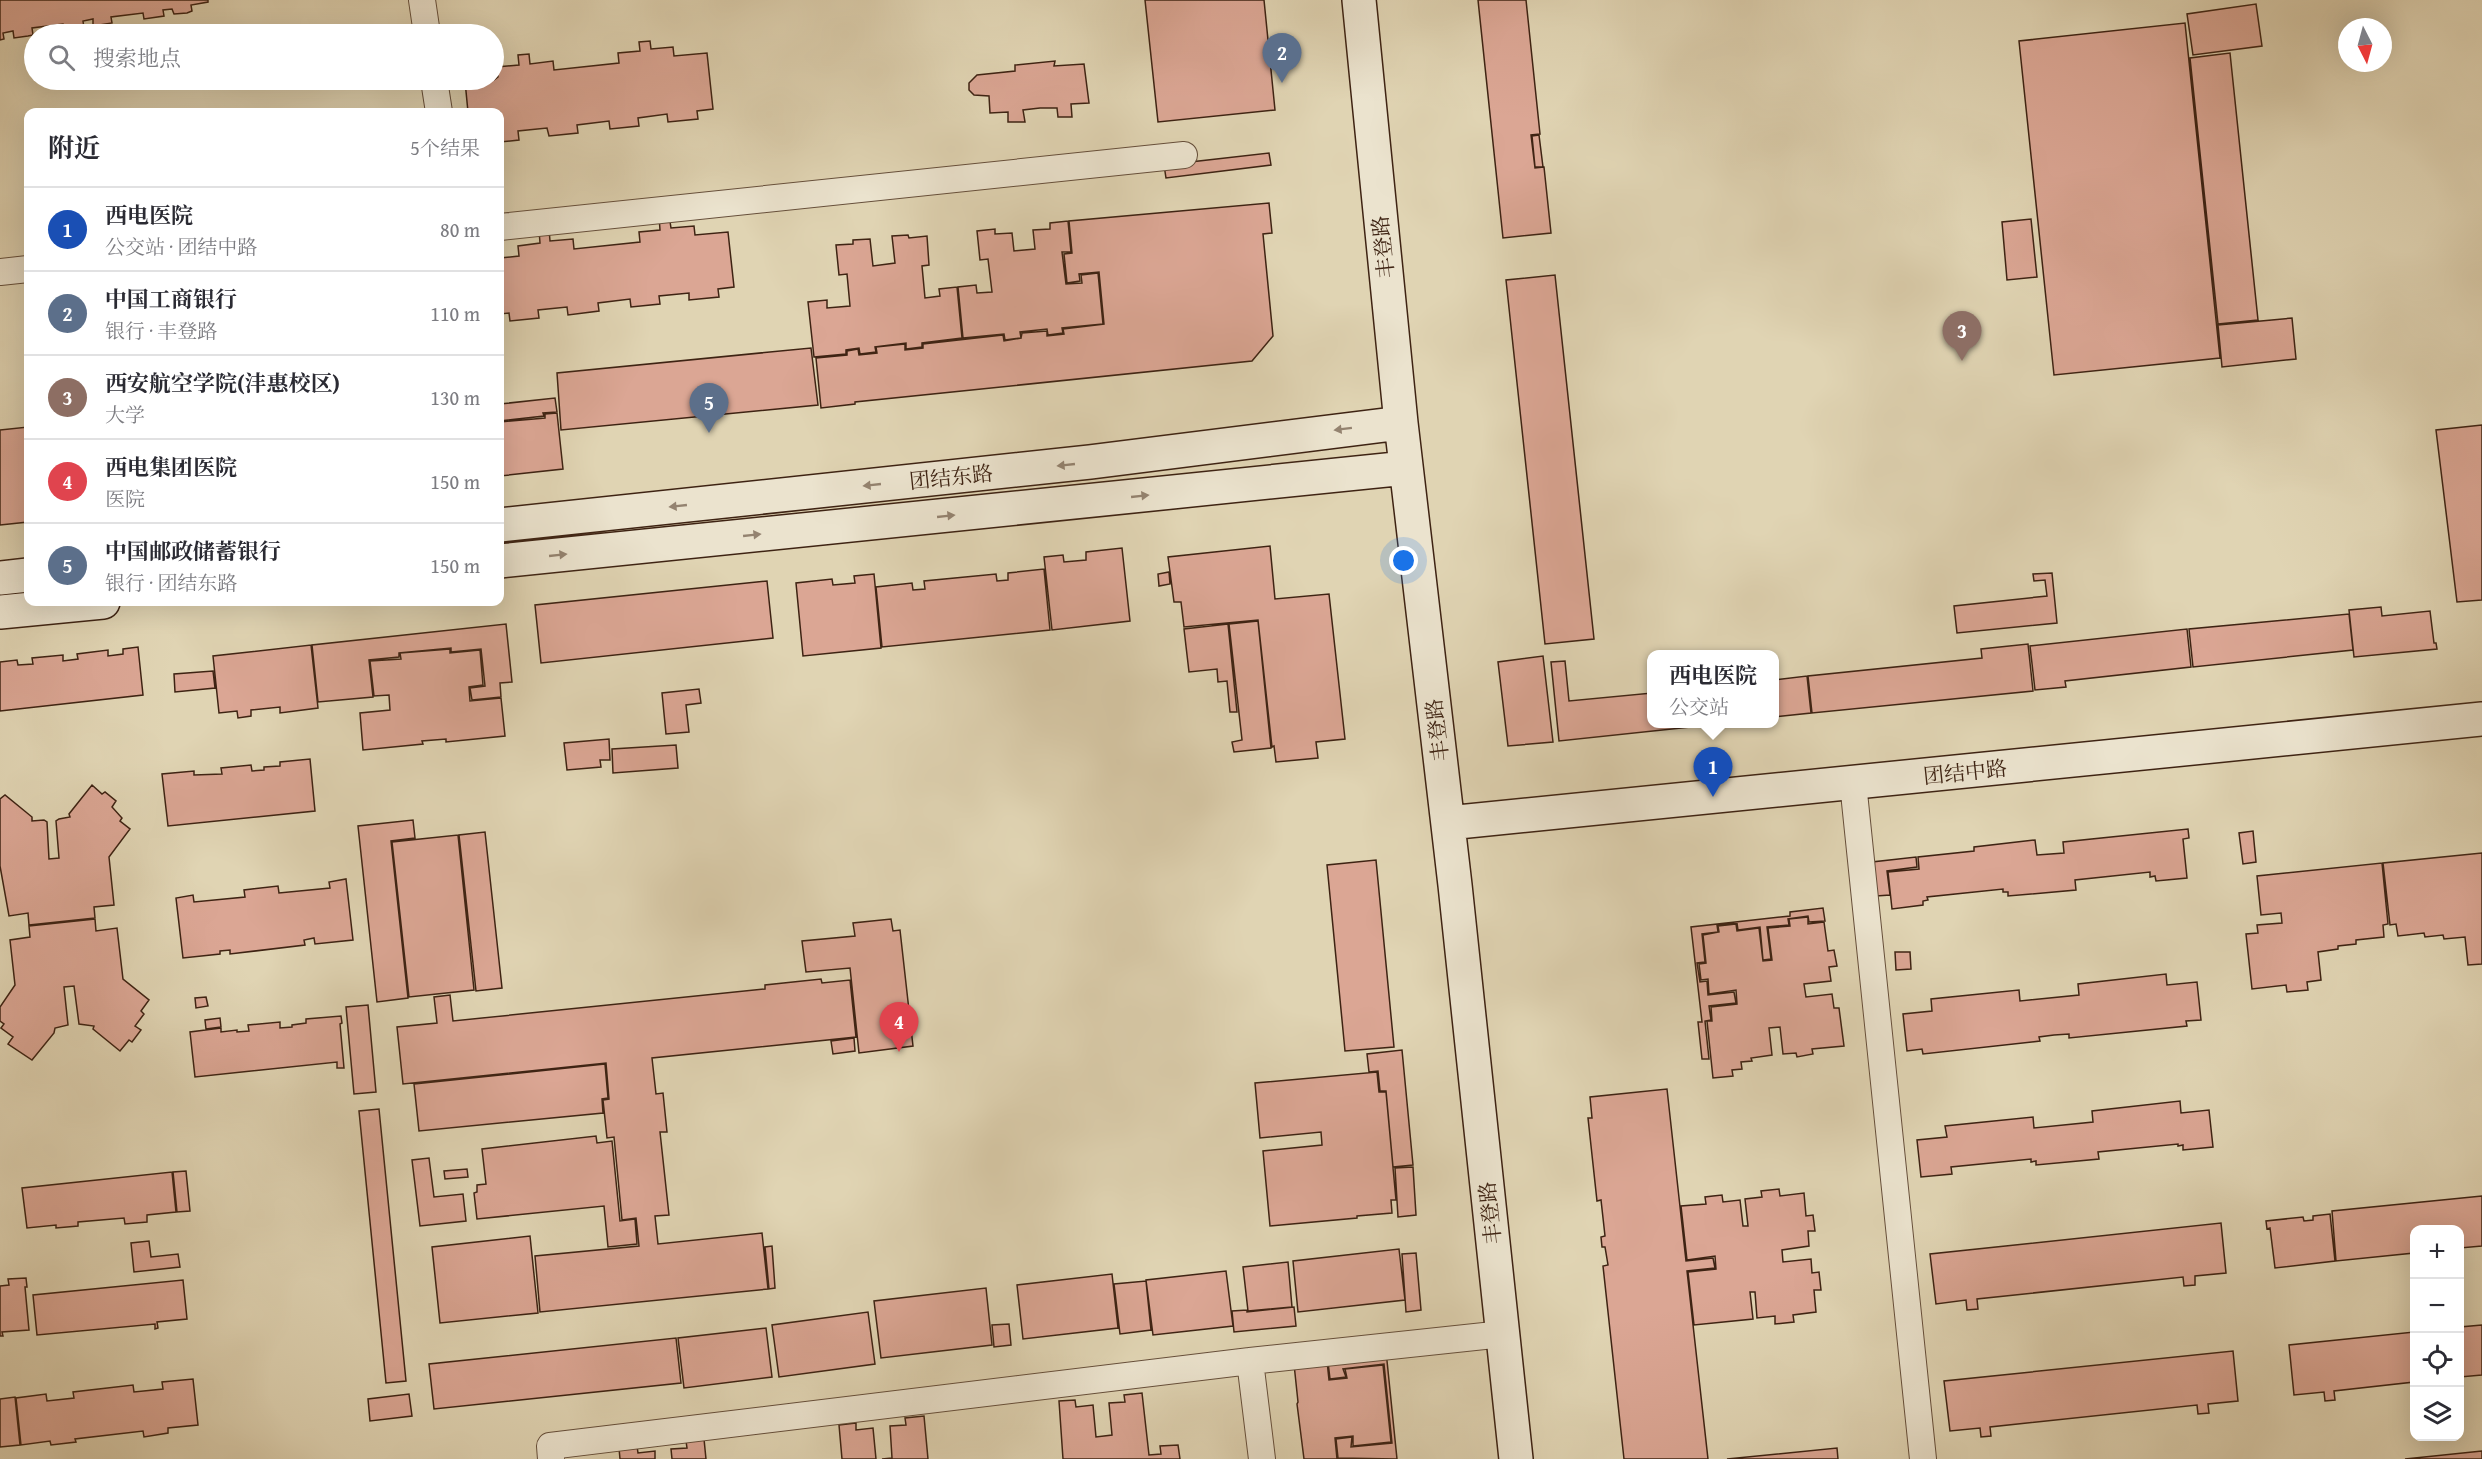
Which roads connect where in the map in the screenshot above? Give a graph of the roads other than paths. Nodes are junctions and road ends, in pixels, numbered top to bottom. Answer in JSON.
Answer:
{"nodes":[{"id":1,"x":422,"y":0,"type":"edge"},
{"id":2,"x":1359,"y":0,"type":"edge"},
{"id":3,"x":426,"y":24,"type":"edge"},
{"id":4,"x":436,"y":90,"type":"edge"},
{"id":5,"x":438,"y":108,"type":"edge"},
{"id":6,"x":1184,"y":154,"type":"dead end"},
{"id":7,"x":504,"y":227,"type":"edge"},
{"id":8,"x":24,"y":269,"type":"edge"},
{"id":9,"x":0,"y":272,"type":"edge"},
{"id":10,"x":1401,"y":423,"type":"junction"},
{"id":11,"x":1406,"y":468,"type":"junction"},
{"id":12,"x":504,"y":525,"type":"edge"},
{"id":13,"x":504,"y":561,"type":"edge"},
{"id":14,"x":24,"y":575,"type":"edge"},
{"id":15,"x":0,"y":578,"type":"edge"},
{"id":16,"x":62,"y":606,"type":"edge"},
{"id":17,"x":0,"y":612,"type":"edge"},
{"id":18,"x":2482,"y":719,"type":"edge"},
{"id":19,"x":1853,"y":783,"type":"junction"},
{"id":20,"x":1448,"y":824,"type":"junction"},
{"id":21,"x":1503,"y":1334,"type":"junction"},
{"id":22,"x":1250,"y":1361,"type":"junction"},
{"id":23,"x":551,"y":1459,"type":"edge"},
{"id":24,"x":1262,"y":1459,"type":"edge"},
{"id":25,"x":1516,"y":1459,"type":"edge"},
{"id":26,"x":1923,"y":1459,"type":"edge"}],
"edges":[{"from":1,"to":3,"type":"street"},
{"from":2,"to":10,"type":"street","name":"丰登路"},
{"from":4,"to":5,"type":"street"},
{"from":6,"to":7,"type":"street"},
{"from":8,"to":9,"type":"street"},
{"from":10,"to":11,"type":"street","name":"丰登路"},
{"from":10,"to":12,"type":"street","name":"团结东路","one_way":true},
{"from":13,"to":11,"type":"street","one_way":true},
{"from":11,"to":20,"type":"street","name":"丰登路"},
{"from":14,"to":15,"type":"street"},
{"from":16,"to":17,"type":"street"},
{"from":18,"to":19,"type":"street","name":"团结中路"},
{"from":19,"to":20,"type":"street","name":"团结中路"},
{"from":19,"to":26,"type":"street"},
{"from":20,"to":21,"type":"street","name":"丰登路"},
{"from":21,"to":22,"type":"street"},
{"from":21,"to":25,"type":"street","name":"丰登路"},
{"from":22,"to":23,"type":"street"},
{"from":22,"to":24,"type":"street"}]}
